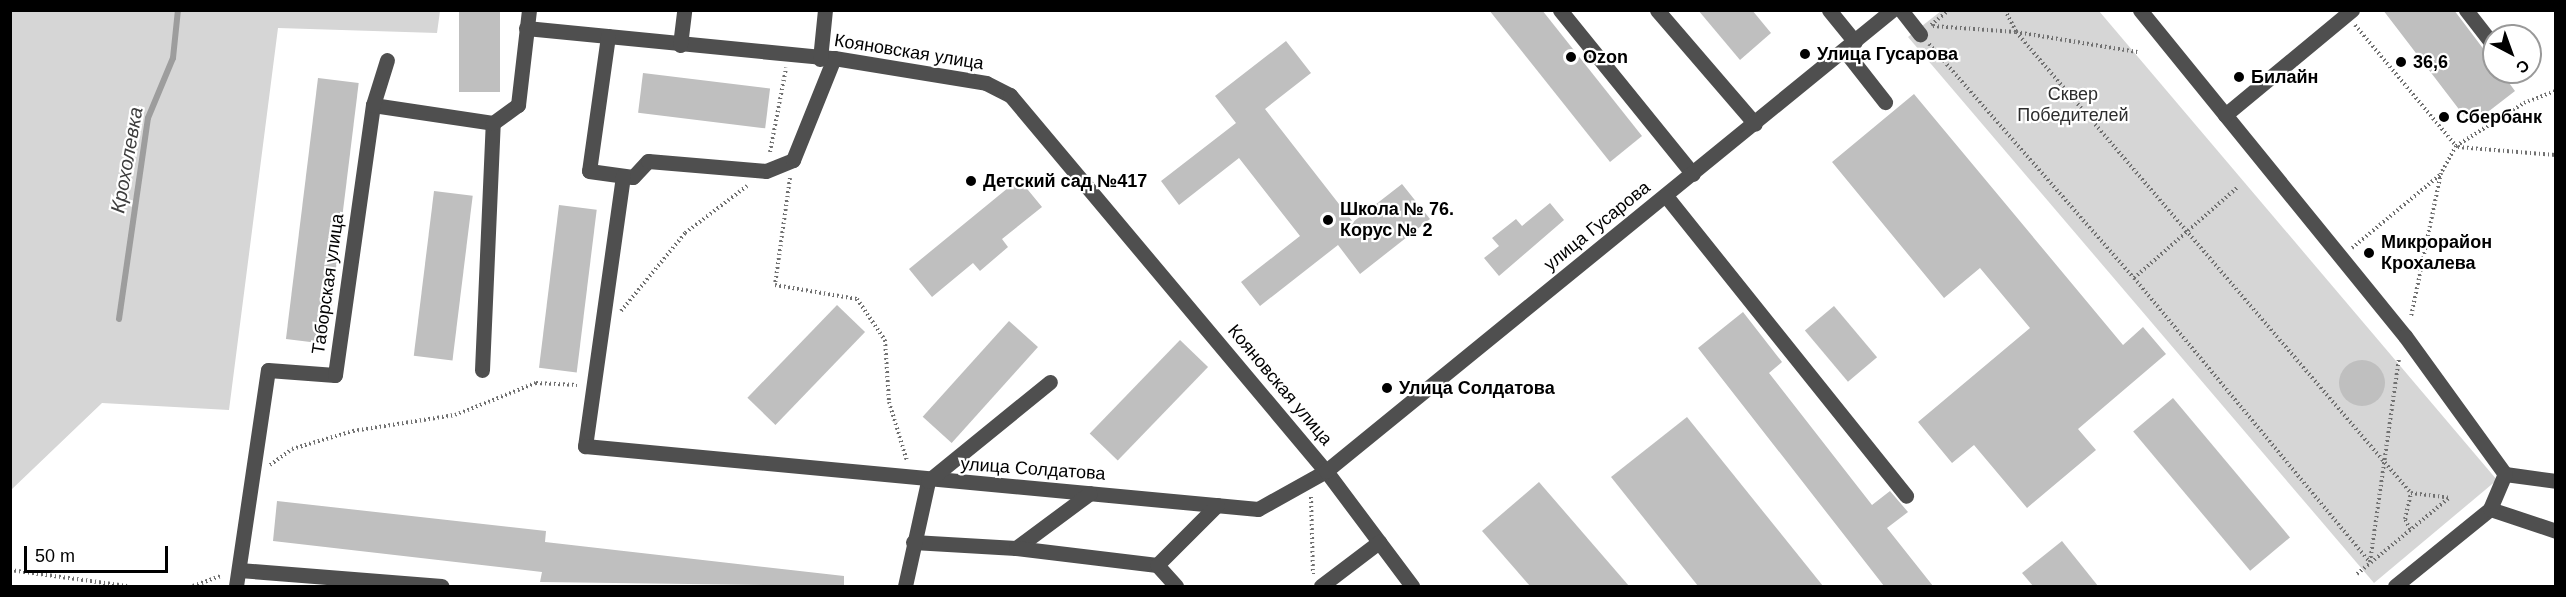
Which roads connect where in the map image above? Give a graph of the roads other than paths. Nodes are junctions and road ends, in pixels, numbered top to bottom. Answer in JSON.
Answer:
{"nodes":[{"id":1,"x":529,"y":10,"type":"edge"},
{"id":2,"x":684,"y":10,"type":"edge"},
{"id":3,"x":825,"y":10,"type":"edge"},
{"id":4,"x":1560,"y":10,"type":"edge"},
{"id":5,"x":1657,"y":10,"type":"edge"},
{"id":6,"x":1829,"y":10,"type":"edge"},
{"id":7,"x":1892,"y":10,"type":"edge"},
{"id":8,"x":1901,"y":10,"type":"edge"},
{"id":9,"x":2140,"y":10,"type":"edge"},
{"id":10,"x":2466,"y":10,"type":"edge"},
{"id":11,"x":2349,"y":13,"type":"edge"},
{"id":12,"x":525,"y":28,"type":"junction"},
{"id":13,"x":1925,"y":30,"type":"road end"},
{"id":14,"x":2482,"y":30,"type":"edge"},
{"id":15,"x":608,"y":36,"type":"junction"},
{"id":16,"x":680,"y":45,"type":"junction"},
{"id":17,"x":1850,"y":46,"type":"junction"},
{"id":18,"x":827,"y":59,"type":"junction"},
{"id":19,"x":387,"y":60,"type":"dead end"},
{"id":20,"x":1885,"y":102,"type":"dead end"},
{"id":21,"x":373,"y":105,"type":"junction"},
{"id":22,"x":2225,"y":115,"type":"junction"},
{"id":23,"x":493,"y":123,"type":"junction"},
{"id":24,"x":1755,"y":124,"type":"junction"},
{"id":25,"x":1693,"y":174,"type":"junction"},
{"id":26,"x":623,"y":176,"type":"junction"},
{"id":27,"x":1666,"y":196,"type":"junction"},
{"id":28,"x":482,"y":370,"type":"dead end"},
{"id":29,"x":1050,"y":382,"type":"dead end"},
{"id":30,"x":1326,"y":471,"type":"junction"},
{"id":31,"x":2505,"y":474,"type":"junction"},
{"id":32,"x":921,"y":480,"type":"junction"},
{"id":33,"x":2556,"y":481,"type":"edge"},
{"id":34,"x":1090,"y":493,"type":"junction"},
{"id":35,"x":1906,"y":496,"type":"dead end"},
{"id":36,"x":1217,"y":505,"type":"junction"},
{"id":37,"x":2490,"y":509,"type":"junction"},
{"id":38,"x":2556,"y":531,"type":"edge"},
{"id":39,"x":913,"y":542,"type":"junction"},
{"id":40,"x":1379,"y":542,"type":"junction"},
{"id":41,"x":1016,"y":548,"type":"junction"},
{"id":42,"x":1157,"y":566,"type":"junction"},
{"id":43,"x":239,"y":570,"type":"junction"},
{"id":44,"x":320,"y":581,"type":"edge"},
{"id":45,"x":236,"y":586,"type":"edge"},
{"id":46,"x":441,"y":586,"type":"edge"},
{"id":47,"x":904,"y":586,"type":"edge"},
{"id":48,"x":1176,"y":586,"type":"edge"},
{"id":49,"x":1321,"y":586,"type":"edge"},
{"id":50,"x":1412,"y":586,"type":"edge"},
{"id":51,"x":2396,"y":586,"type":"edge"}],
"edges":[{"from":1,"to":12,"type":"street"},
{"from":2,"to":16,"type":"street"},
{"from":3,"to":18,"type":"street"},
{"from":4,"to":25,"type":"street"},
{"from":5,"to":24,"type":"street"},
{"from":6,"to":17,"type":"street"},
{"from":7,"to":17,"type":"street","name":"улица Гусарова"},
{"from":8,"to":13,"type":"street"},
{"from":9,"to":22,"type":"street"},
{"from":10,"to":14,"type":"street"},
{"from":11,"to":22,"type":"street"},
{"from":12,"to":15,"type":"street","name":"Кояновская улица"},
{"from":12,"to":23,"type":"street"},
{"from":15,"to":16,"type":"street","name":"Кояновская улица"},
{"from":15,"to":26,"type":"street"},
{"from":16,"to":18,"type":"street","name":"Кояновская улица"},
{"from":17,"to":20,"type":"street"},
{"from":17,"to":24,"type":"street","name":"улица Гусарова"},
{"from":18,"to":26,"type":"street"},
{"from":18,"to":30,"type":"street","name":"Кояновская улица"},
{"from":19,"to":21,"type":"street","name":"Таборская улица"},
{"from":21,"to":23,"type":"street"},
{"from":21,"to":43,"type":"street","name":"Таборская улица"},
{"from":22,"to":31,"type":"street"},
{"from":23,"to":28,"type":"street"},
{"from":24,"to":25,"type":"street","name":"улица Гусарова"},
{"from":25,"to":27,"type":"street","name":"улица Гусарова"},
{"from":26,"to":32,"type":"street","name":"улица Солдатова"},
{"from":27,"to":30,"type":"street","name":"улица Гусарова"},
{"from":27,"to":35,"type":"street"},
{"from":29,"to":32,"type":"street"},
{"from":30,"to":36,"type":"street","name":"улица Солдатова"},
{"from":30,"to":40,"type":"street"},
{"from":31,"to":33,"type":"street"},
{"from":31,"to":37,"type":"street"},
{"from":32,"to":34,"type":"street","name":"улица Солдатова"},
{"from":32,"to":39,"type":"street"},
{"from":34,"to":36,"type":"street","name":"улица Солдатова"},
{"from":34,"to":41,"type":"street"},
{"from":36,"to":42,"type":"street"},
{"from":37,"to":38,"type":"street"},
{"from":37,"to":51,"type":"street"},
{"from":39,"to":41,"type":"street"},
{"from":39,"to":47,"type":"street"},
{"from":40,"to":49,"type":"street"},
{"from":40,"to":50,"type":"street"},
{"from":41,"to":42,"type":"street"},
{"from":42,"to":48,"type":"street"},
{"from":43,"to":44,"type":"street"},
{"from":43,"to":45,"type":"street","name":"Таборская улица"},
{"from":44,"to":46,"type":"street"}]}
